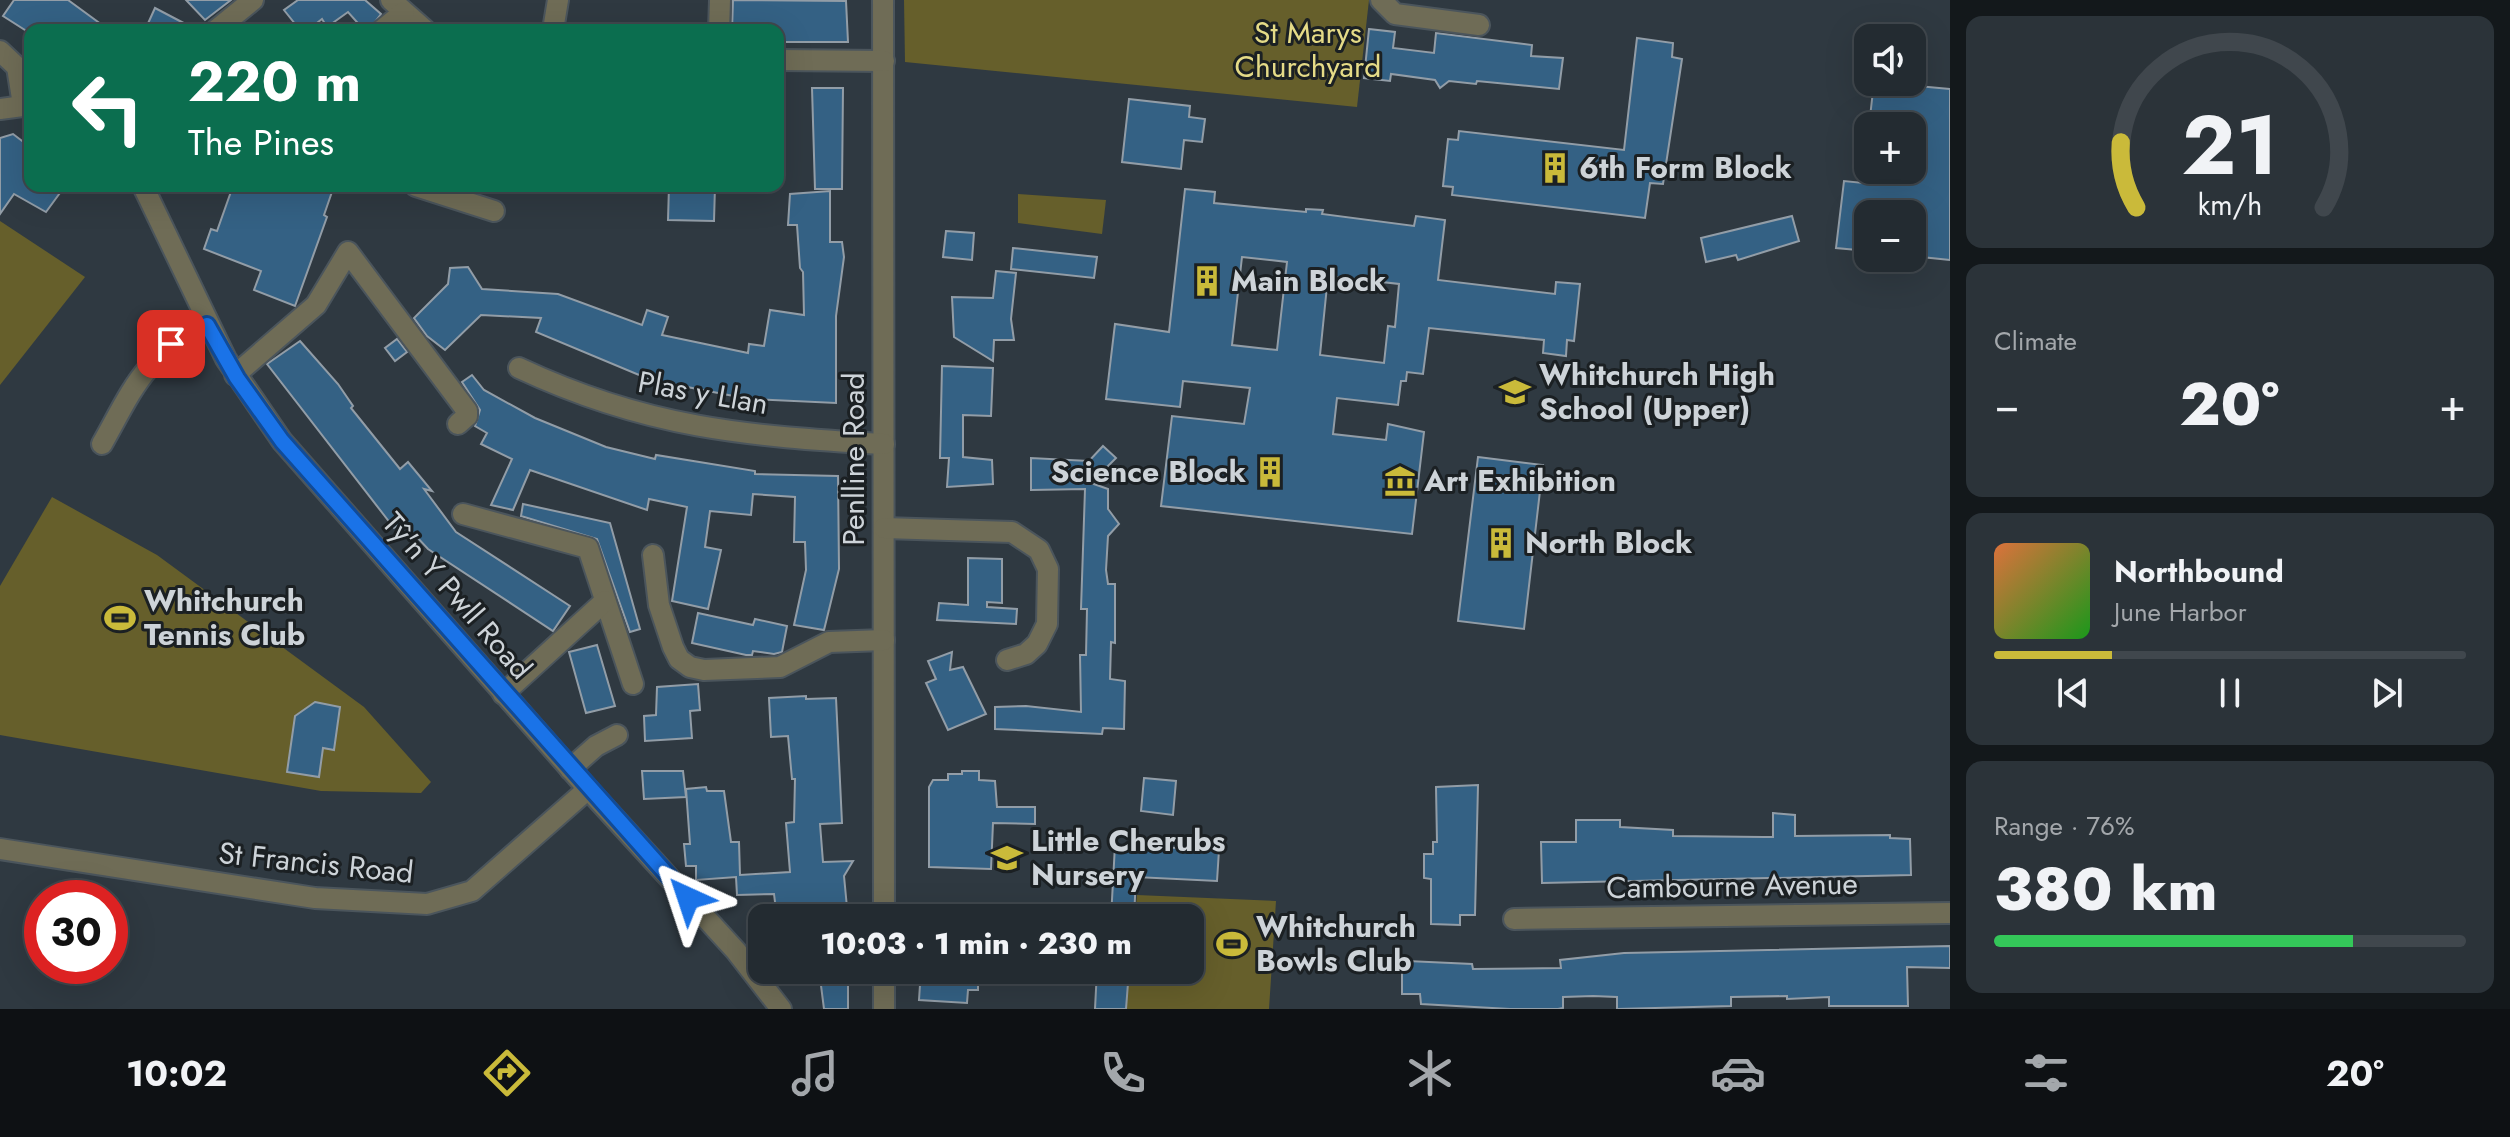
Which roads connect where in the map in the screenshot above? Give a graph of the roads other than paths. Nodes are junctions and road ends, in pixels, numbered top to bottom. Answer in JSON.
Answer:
{"nodes":[{"id":1,"x":253,"y":0,"type":"edge"},
{"id":2,"x":558,"y":0,"type":"edge"},
{"id":3,"x":720,"y":0,"type":"edge"},
{"id":4,"x":883,"y":0,"type":"edge"},
{"id":5,"x":1381,"y":0,"type":"edge"},
{"id":6,"x":398,"y":6,"type":"edge"},
{"id":7,"x":223,"y":24,"type":"edge"},
{"id":8,"x":386,"y":24,"type":"edge"},
{"id":9,"x":418,"y":24,"type":"edge"},
{"id":10,"x":554,"y":24,"type":"edge"},
{"id":11,"x":719,"y":24,"type":"edge"},
{"id":12,"x":1479,"y":25,"type":"dead end"},
{"id":13,"x":0,"y":51,"type":"edge"},
{"id":14,"x":784,"y":60,"type":"edge"},
{"id":15,"x":884,"y":61,"type":"junction"},
{"id":16,"x":24,"y":94,"type":"edge"},
{"id":17,"x":24,"y":105,"type":"edge"},
{"id":18,"x":0,"y":109,"type":"edge"},
{"id":19,"x":146,"y":192,"type":"edge"},
{"id":20,"x":435,"y":192,"type":"edge"},
{"id":21,"x":494,"y":211,"type":"dead end"},
{"id":22,"x":207,"y":325,"type":"junction"},
{"id":23,"x":519,"y":368,"type":"dead end"},
{"id":24,"x":235,"y":375,"type":"junction"},
{"id":25,"x":458,"y":424,"type":"dead end"},
{"id":26,"x":102,"y":444,"type":"dead end"},
{"id":27,"x":884,"y":444,"type":"junction"},
{"id":28,"x":463,"y":514,"type":"dead end"},
{"id":29,"x":884,"y":528,"type":"junction"},
{"id":30,"x":653,"y":555,"type":"dead end"},
{"id":31,"x":605,"y":601,"type":"junction"},
{"id":32,"x":884,"y":640,"type":"junction"},
{"id":33,"x":1007,"y":660,"type":"dead end"},
{"id":34,"x":633,"y":684,"type":"dead end"},
{"id":35,"x":503,"y":694,"type":"junction"},
{"id":36,"x":617,"y":735,"type":"dead end"},
{"id":37,"x":570,"y":769,"type":"junction"},
{"id":38,"x":588,"y":789,"type":"junction"},
{"id":39,"x":0,"y":849,"type":"edge"},
{"id":40,"x":884,"y":904,"type":"edge"},
{"id":41,"x":1950,"y":913,"type":"edge"},
{"id":42,"x":1514,"y":919,"type":"dead end"},
{"id":43,"x":884,"y":984,"type":"edge"},
{"id":44,"x":781,"y":1009,"type":"edge"},
{"id":45,"x":884,"y":1009,"type":"edge"}],
"edges":[{"from":1,"to":7,"type":"street"},
{"from":2,"to":10,"type":"street"},
{"from":3,"to":11,"type":"street"},
{"from":4,"to":15,"type":"street","name":"Penlline Road"},
{"from":5,"to":12,"type":"street"},
{"from":6,"to":8,"type":"street"},
{"from":6,"to":9,"type":"street"},
{"from":13,"to":16,"type":"street"},
{"from":14,"to":15,"type":"street"},
{"from":15,"to":27,"type":"street","name":"Penlline Road"},
{"from":17,"to":18,"type":"street"},
{"from":19,"to":22,"type":"street","name":"Tŷ'n Y Pwll Road"},
{"from":20,"to":21,"type":"street"},
{"from":22,"to":24,"type":"street","name":"Tŷ'n Y Pwll Road"},
{"from":22,"to":26,"type":"street"},
{"from":23,"to":27,"type":"street","name":"Plas y Llan"},
{"from":24,"to":25,"type":"street"},
{"from":24,"to":35,"type":"street","name":"Tŷ'n Y Pwll Road"},
{"from":27,"to":29,"type":"street","name":"Penlline Road"},
{"from":28,"to":31,"type":"street"},
{"from":29,"to":32,"type":"street","name":"Penlline Road"},
{"from":29,"to":33,"type":"street"},
{"from":30,"to":32,"type":"street"},
{"from":31,"to":34,"type":"street"},
{"from":31,"to":35,"type":"street"},
{"from":32,"to":40,"type":"street","name":"Penlline Road"},
{"from":35,"to":37,"type":"street","name":"Tŷ'n Y Pwll Road"},
{"from":36,"to":37,"type":"street"},
{"from":37,"to":38,"type":"street","name":"Tŷ'n Y Pwll Road"},
{"from":38,"to":39,"type":"street","name":"St Francis Road"},
{"from":38,"to":44,"type":"street","name":"Tŷ'n Y Pwll Road"},
{"from":41,"to":42,"type":"street","name":"Cambourne Avenue"},
{"from":43,"to":45,"type":"street"}]}
